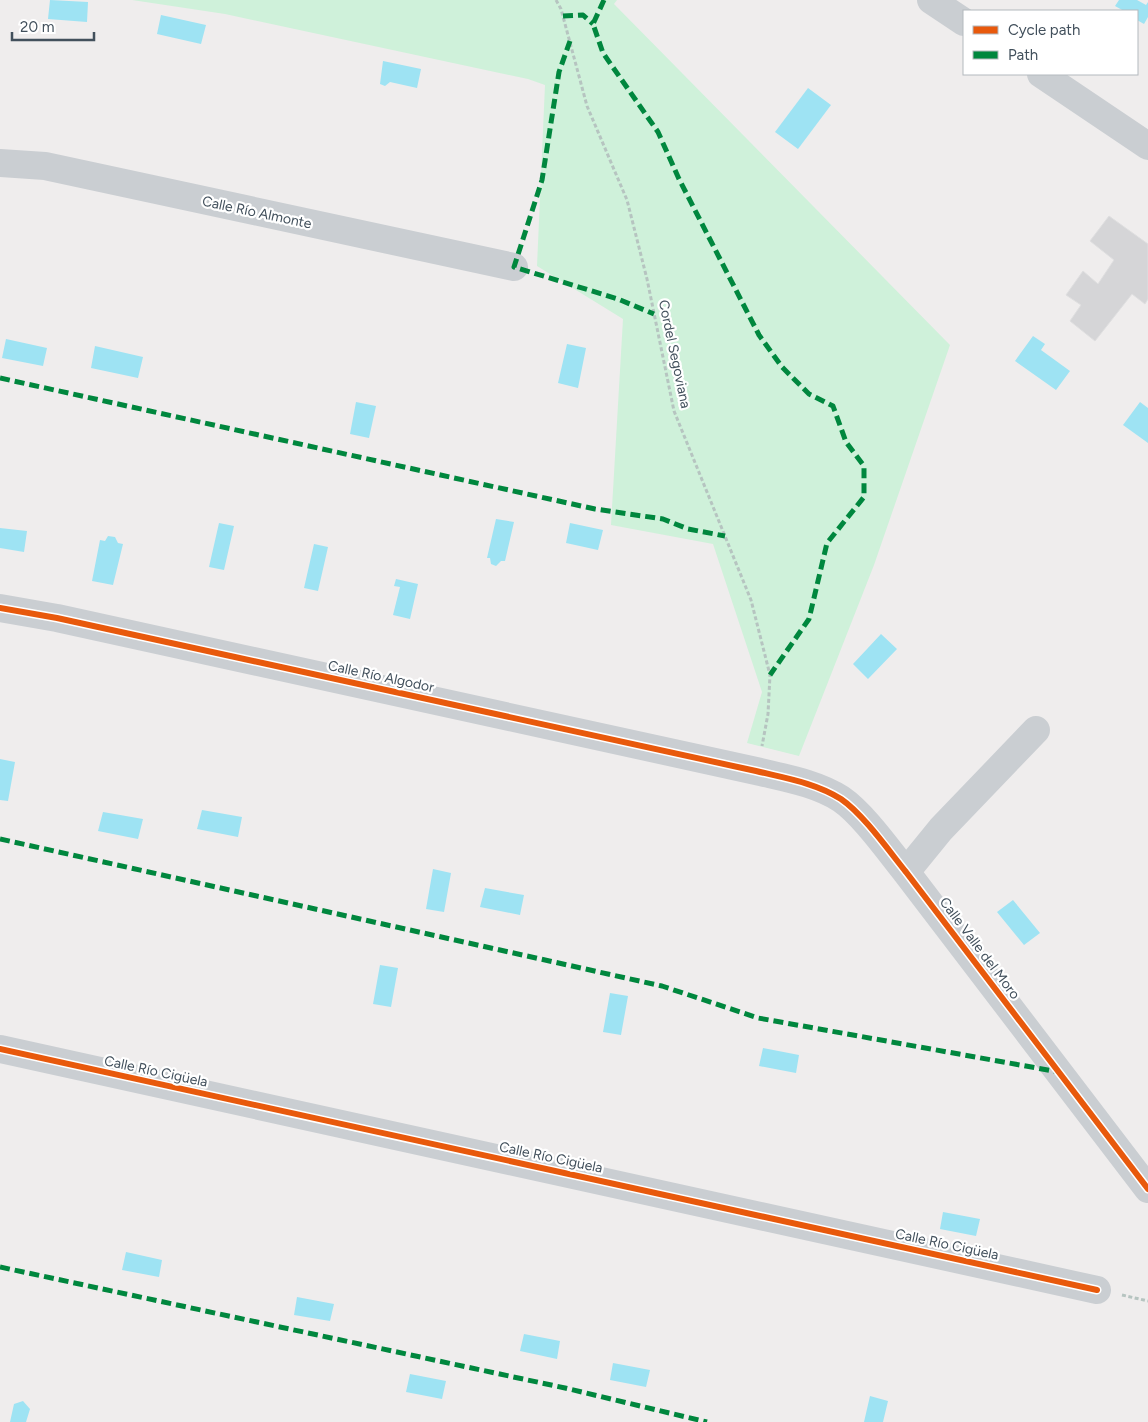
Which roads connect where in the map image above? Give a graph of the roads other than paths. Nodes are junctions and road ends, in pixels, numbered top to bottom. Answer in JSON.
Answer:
{"nodes":[{"id":1,"x":931,"y":0,"type":"edge"},
{"id":2,"x":963,"y":21,"type":"edge"},
{"id":3,"x":1042,"y":75,"type":"edge"},
{"id":4,"x":1148,"y":146,"type":"edge"},
{"id":5,"x":0,"y":164,"type":"edge"},
{"id":6,"x":514,"y":267,"type":"dead end"},
{"id":7,"x":0,"y":608,"type":"edge"},
{"id":8,"x":1036,"y":730,"type":"dead end"},
{"id":9,"x":756,"y":771,"type":"joint"},
{"id":10,"x":906,"y":872,"type":"junction"},
{"id":11,"x":0,"y":1049,"type":"edge"},
{"id":12,"x":1148,"y":1188,"type":"edge"},
{"id":13,"x":1097,"y":1290,"type":"dead end"}],
"edges":[{"from":1,"to":2,"type":"street"},
{"from":3,"to":4,"type":"street"},
{"from":5,"to":6,"type":"street","name":"Calle Río Almonte"},
{"from":7,"to":9,"type":"street","name":"Calle Río Algodor"},
{"from":8,"to":10,"type":"street"},
{"from":9,"to":10,"type":"street","name":"Calle Valle del Moro"},
{"from":10,"to":12,"type":"street","name":"Calle Valle del Moro"},
{"from":11,"to":13,"type":"street","name":"Calle Río Cigüela"}]}
